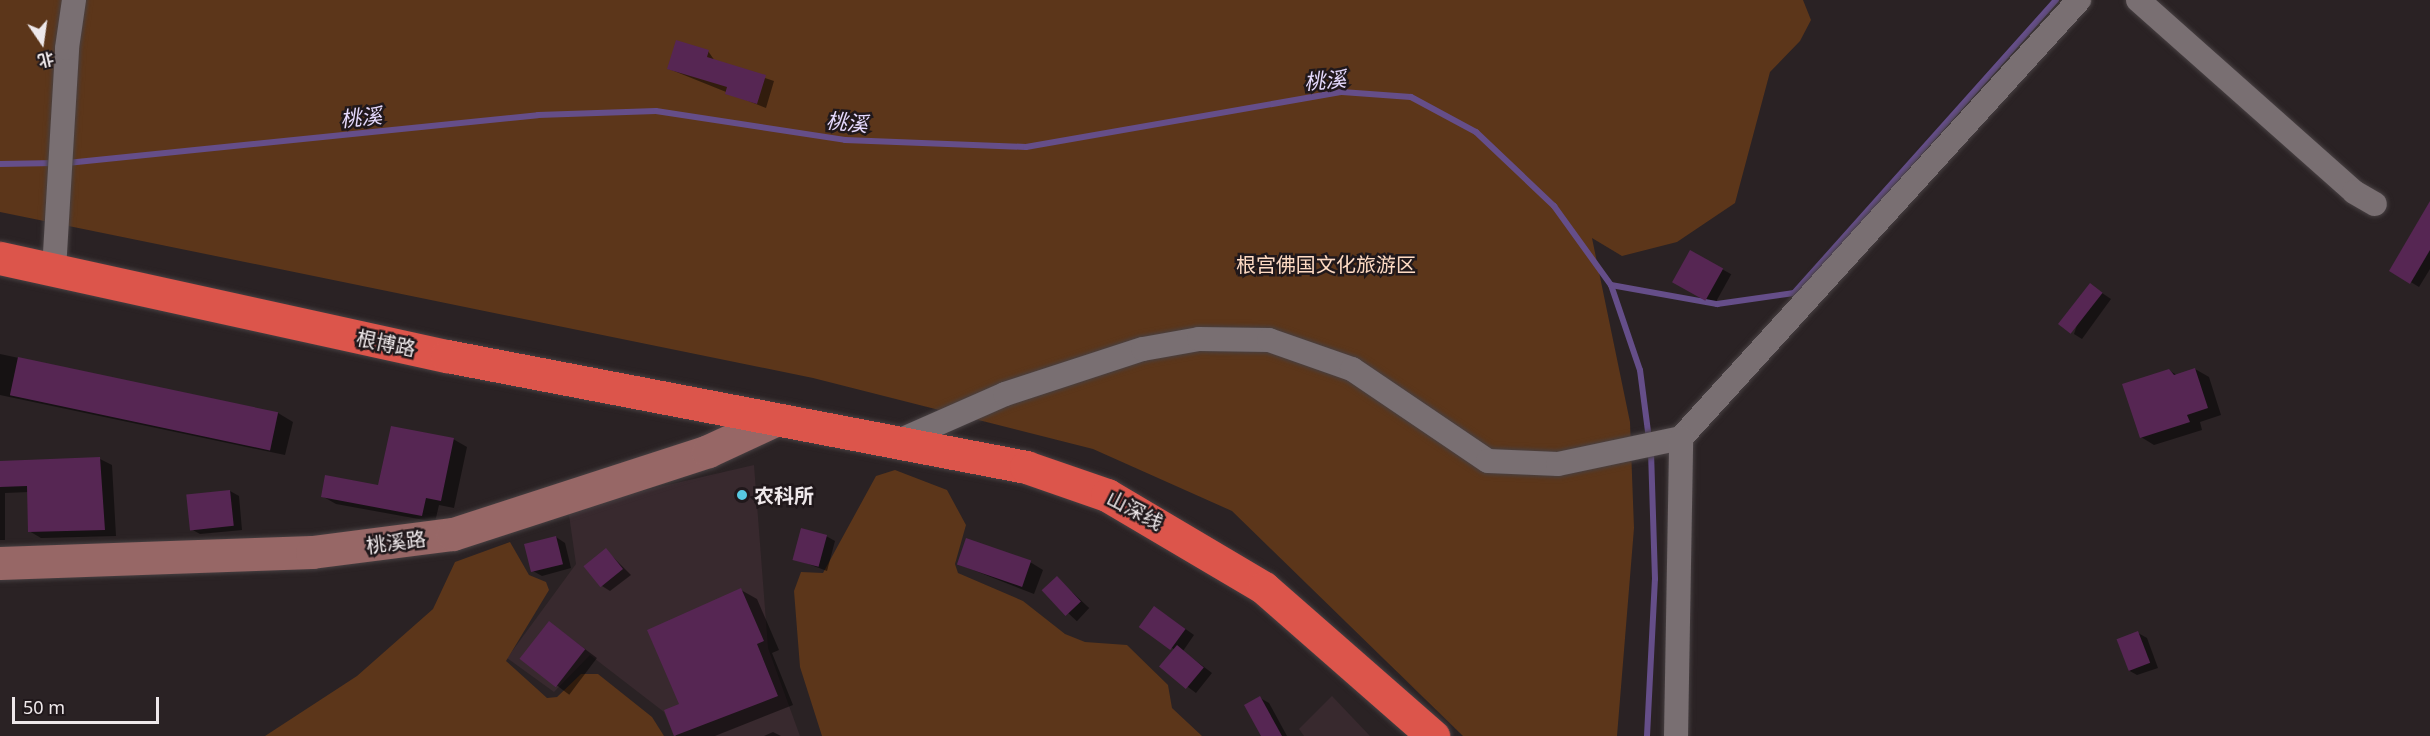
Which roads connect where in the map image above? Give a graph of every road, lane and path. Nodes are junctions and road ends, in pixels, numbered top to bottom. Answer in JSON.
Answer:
{"nodes":[{"id":1,"x":74,"y":0,"type":"edge"},
{"id":2,"x":2079,"y":0,"type":"edge"},
{"id":3,"x":2138,"y":0,"type":"edge"},
{"id":4,"x":2375,"y":204,"type":"dead end"},
{"id":5,"x":0,"y":258,"type":"edge"},
{"id":6,"x":54,"y":270,"type":"junction"},
{"id":7,"x":773,"y":421,"type":"junction"},
{"id":8,"x":1681,"y":438,"type":"junction"},
{"id":9,"x":903,"y":439,"type":"junction"},
{"id":10,"x":0,"y":563,"type":"edge"},
{"id":11,"x":1433,"y":736,"type":"edge"},
{"id":12,"x":1676,"y":736,"type":"edge"}],
"edges":[{"from":1,"to":6,"type":"street"},
{"from":2,"to":8,"type":"street"},
{"from":3,"to":4,"type":"street"},
{"from":5,"to":6,"type":"highway","name":"根博路"},
{"from":6,"to":7,"type":"highway","name":"根博路"},
{"from":7,"to":9,"type":"highway","name":"山深线"},
{"from":7,"to":10,"type":"street","name":"桃溪路"},
{"from":8,"to":9,"type":"street"},
{"from":8,"to":12,"type":"street"},
{"from":9,"to":11,"type":"highway","name":"山深线"}]}
